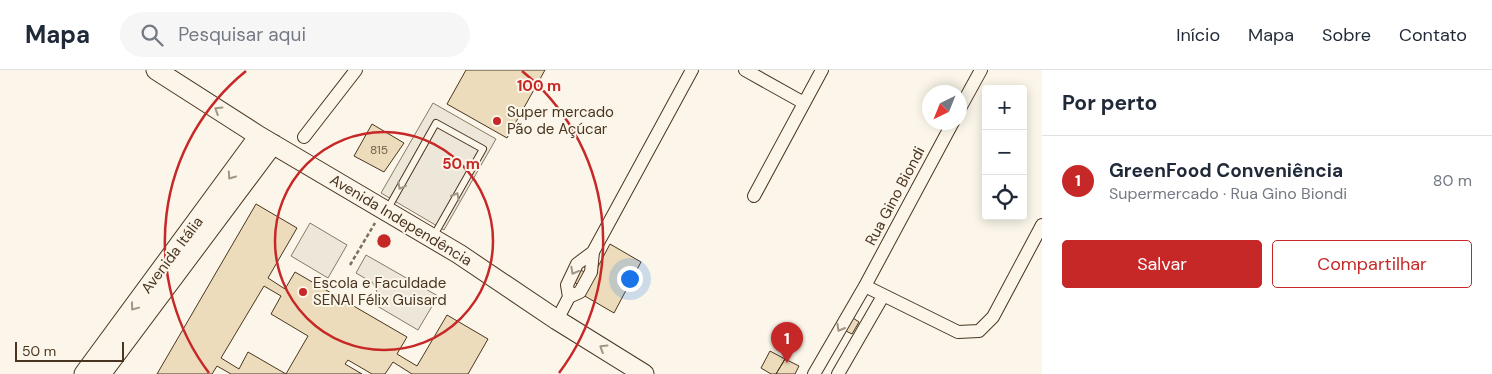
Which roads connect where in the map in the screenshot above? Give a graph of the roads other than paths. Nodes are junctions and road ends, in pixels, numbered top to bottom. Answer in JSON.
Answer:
{"nodes":[{"id":1,"x":156,"y":70,"type":"edge"},
{"id":2,"x":356,"y":70,"type":"edge"},
{"id":3,"x":692,"y":70,"type":"edge"},
{"id":4,"x":746,"y":70,"type":"edge"},
{"id":5,"x":822,"y":70,"type":"edge"},
{"id":6,"x":981,"y":70,"type":"edge"},
{"id":7,"x":169,"y":75,"type":"edge"},
{"id":8,"x":967,"y":97,"type":"edge"},
{"id":9,"x":804,"y":103,"type":"junction"},
{"id":10,"x":949,"y":130,"type":"edge"},
{"id":11,"x":304,"y":137,"type":"dead end"},
{"id":12,"x":266,"y":140,"type":"junction"},
{"id":13,"x":754,"y":196,"type":"dead end"},
{"id":14,"x":385,"y":210,"type":"junction"},
{"id":15,"x":1042,"y":224,"type":"edge"},
{"id":16,"x":432,"y":238,"type":"junction"},
{"id":17,"x":865,"y":286,"type":"junction"},
{"id":18,"x":883,"y":296,"type":"junction"},
{"id":19,"x":557,"y":320,"type":"junction"},
{"id":20,"x":817,"y":373,"type":"edge"},
{"id":21,"x":84,"y":374,"type":"edge"},
{"id":22,"x":101,"y":374,"type":"edge"},
{"id":23,"x":644,"y":374,"type":"edge"},
{"id":24,"x":838,"y":374,"type":"edge"}],
"edges":[{"from":1,"to":7,"type":"main road","name":"Avenida Independência"},
{"from":2,"to":11,"type":"street"},
{"from":3,"to":19,"type":"street"},
{"from":4,"to":9,"type":"street"},
{"from":5,"to":9,"type":"street"},
{"from":6,"to":8,"type":"street"},
{"from":12,"to":7,"type":"main road","name":"Avenida Independência","one_way":true},
{"from":9,"to":13,"type":"street"},
{"from":10,"to":17,"type":"street","name":"Rua Gino Biondi"},
{"from":12,"to":14,"type":"main road","name":"Avenida Independência"},
{"from":12,"to":21,"type":"main road","name":"Avenida Itália","one_way":true},
{"from":12,"to":22,"type":"main road","name":"Avenida Itália"},
{"from":14,"to":16,"type":"main road","name":"Avenida Independência"},
{"from":16,"to":14,"type":"lane","one_way":true},
{"from":15,"to":18,"type":"street"},
{"from":16,"to":19,"type":"main road","name":"Avenida Independência"},
{"from":17,"to":18,"type":"street"},
{"from":17,"to":20,"type":"street","name":"Rua Gino Biondi","one_way":true},
{"from":18,"to":24,"type":"street"},
{"from":23,"to":19,"type":"main road","name":"Avenida Independência","one_way":true}]}
